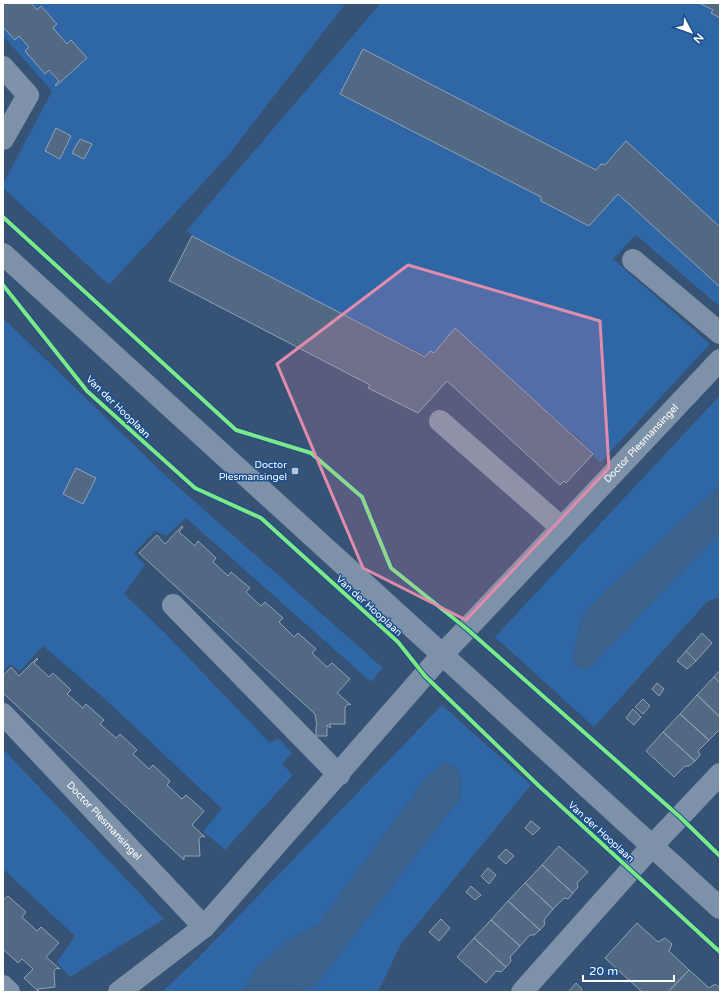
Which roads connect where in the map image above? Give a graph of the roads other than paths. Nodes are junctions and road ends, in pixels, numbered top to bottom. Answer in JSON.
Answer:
{"nodes":[{"id":1,"x":3,"y":67,"type":"edge"},
{"id":2,"x":3,"y":139,"type":"edge"},
{"id":3,"x":3,"y":254,"type":"edge"},
{"id":4,"x":633,"y":260,"type":"dead end"},
{"id":5,"x":720,"y":333,"type":"edge"},
{"id":6,"x":720,"y":360,"type":"edge"},
{"id":7,"x":440,"y":421,"type":"dead end"},
{"id":8,"x":562,"y":528,"type":"junction"},
{"id":9,"x":173,"y":605,"type":"dead end"},
{"id":10,"x":442,"y":655,"type":"junction"},
{"id":11,"x":3,"y":714,"type":"edge"},
{"id":12,"x":720,"y":774,"type":"edge"},
{"id":13,"x":339,"y":775,"type":"junction"},
{"id":14,"x":653,"y":845,"type":"junction"},
{"id":15,"x":720,"y":908,"type":"edge"},
{"id":16,"x":204,"y":927,"type":"junction"},
{"id":17,"x":3,"y":986,"type":"edge"},
{"id":18,"x":9,"y":992,"type":"edge"},
{"id":19,"x":118,"y":992,"type":"edge"},
{"id":20,"x":522,"y":992,"type":"edge"}],
"edges":[{"from":1,"to":2,"type":"street"},
{"from":3,"to":10,"type":"street","name":"Van der Hooplaan"},
{"from":4,"to":5,"type":"street"},
{"from":6,"to":8,"type":"street","name":"Doctor Plesmansingel"},
{"from":7,"to":8,"type":"street"},
{"from":8,"to":10,"type":"street","name":"Doctor Plesmansingel"},
{"from":9,"to":13,"type":"street"},
{"from":10,"to":13,"type":"street","name":"Doctor Plesmansingel"},
{"from":10,"to":14,"type":"street","name":"Van der Hooplaan"},
{"from":11,"to":16,"type":"street","name":"Doctor Plesmansingel"},
{"from":12,"to":14,"type":"street","name":"Van der Hooplaan"},
{"from":13,"to":16,"type":"street","name":"Doctor Plesmansingel"},
{"from":14,"to":15,"type":"street","name":"Van der Hooplaan"},
{"from":14,"to":20,"type":"street","name":"Van der Hooplaan"},
{"from":16,"to":19,"type":"street","name":"Doctor Plesmansingel"},
{"from":17,"to":18,"type":"street"}]}
